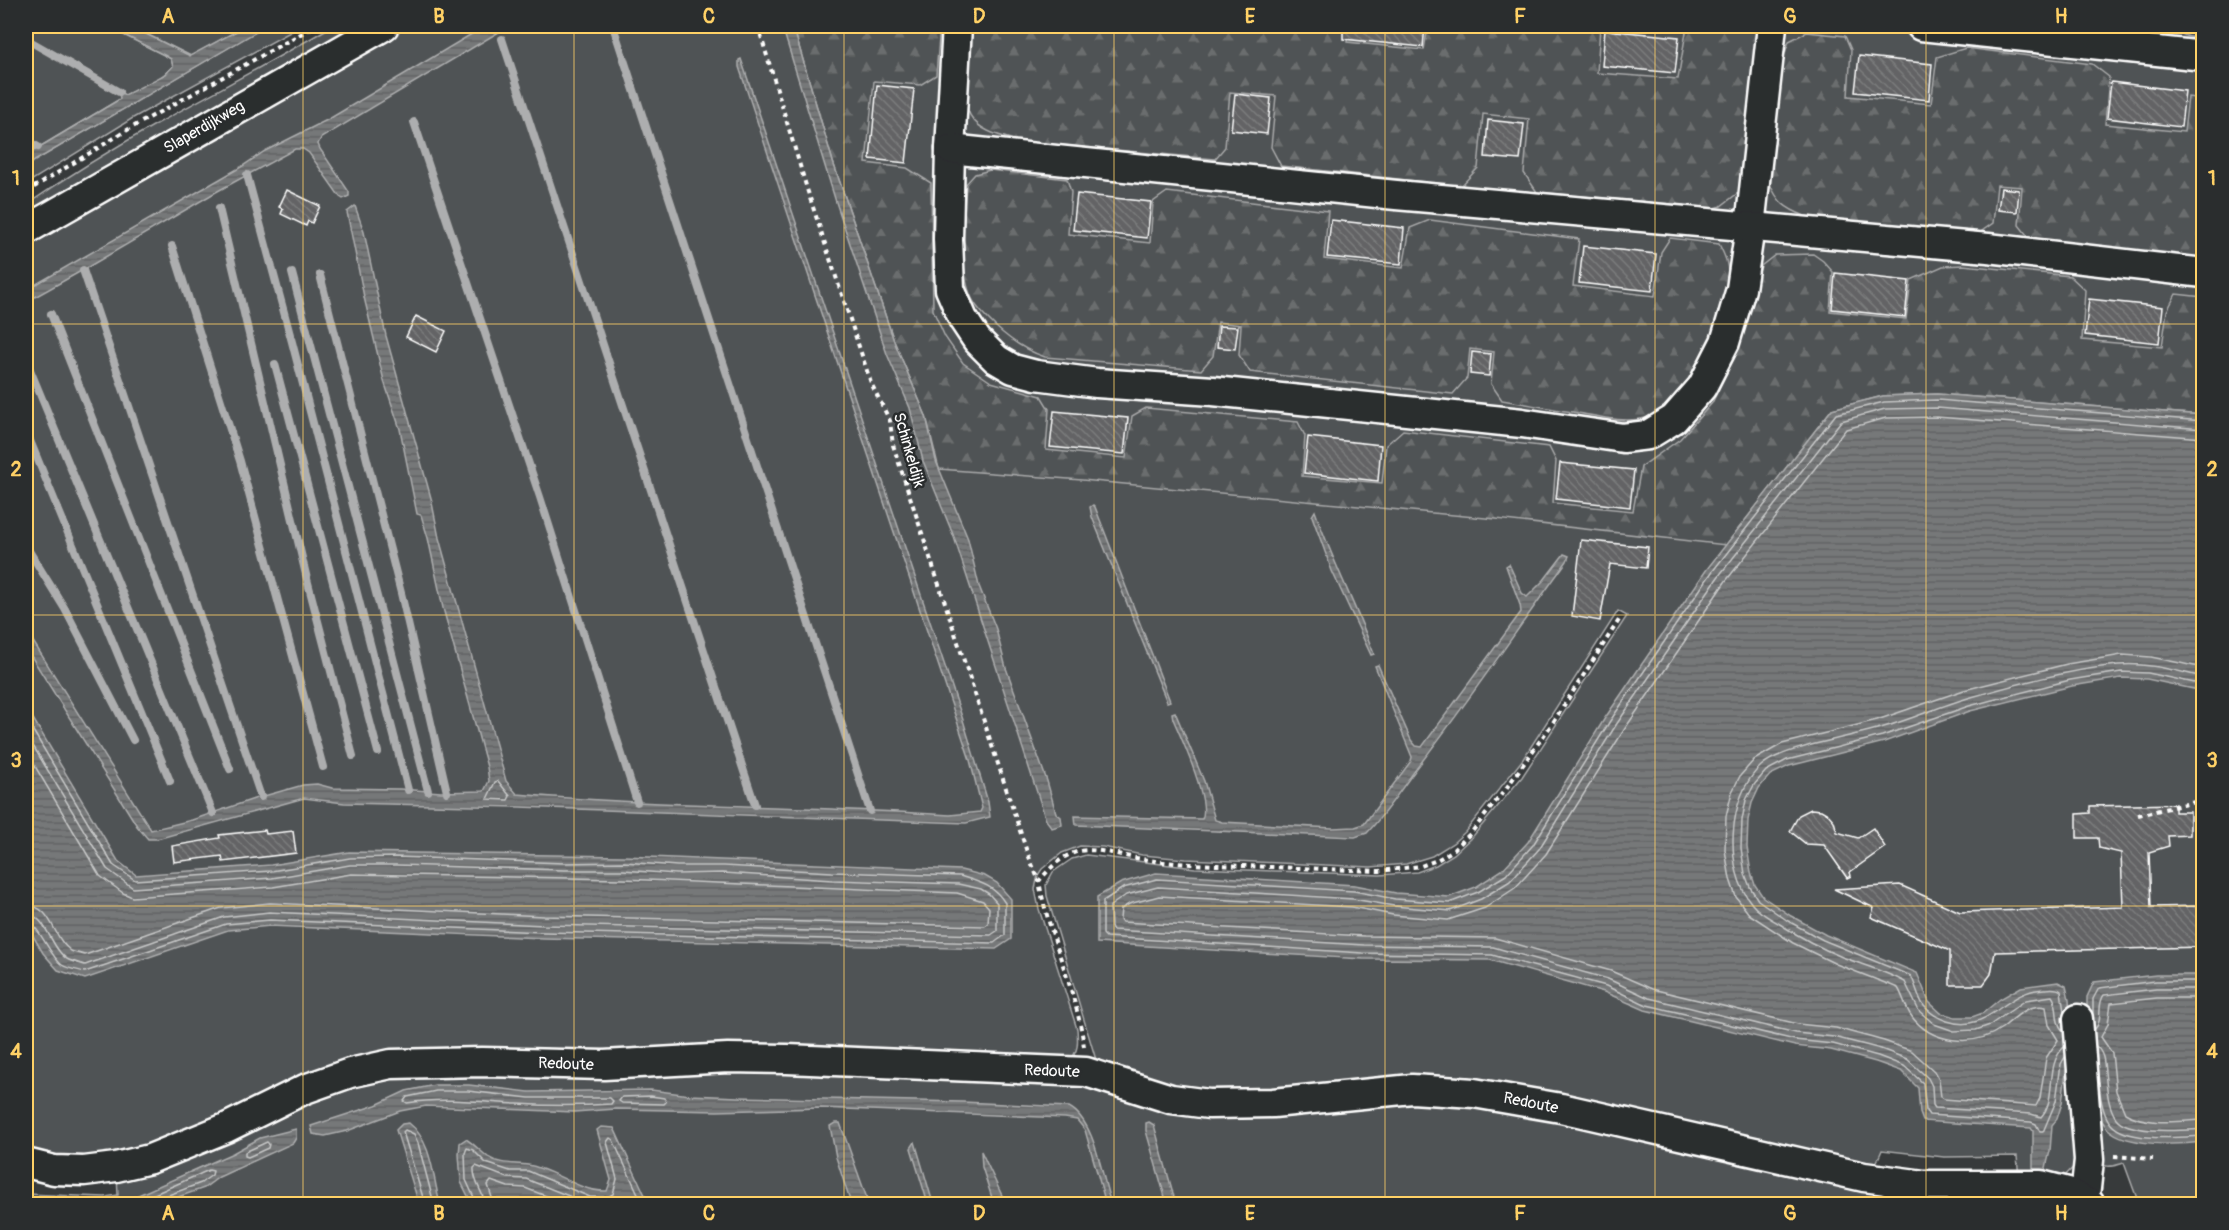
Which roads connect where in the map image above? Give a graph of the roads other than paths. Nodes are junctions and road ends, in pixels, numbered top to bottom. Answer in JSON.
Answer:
{"nodes":[{"id":1,"x":384,"y":26,"type":"edge"},
{"id":2,"x":957,"y":26,"type":"edge"},
{"id":3,"x":1773,"y":26,"type":"edge"},
{"id":4,"x":1921,"y":26,"type":"edge"},
{"id":5,"x":2204,"y":57,"type":"edge"},
{"id":6,"x":950,"y":148,"type":"junction"},
{"id":7,"x":1750,"y":227,"type":"junction"},
{"id":8,"x":26,"y":230,"type":"edge"},
{"id":9,"x":2204,"y":273,"type":"edge"},
{"id":10,"x":2078,"y":1019,"type":"dead end"},
{"id":11,"x":26,"y":1162,"type":"edge"},
{"id":12,"x":2086,"y":1202,"type":"edge"}],
"edges":[{"from":1,"to":8,"type":"street","name":"Slaperdijkweg"},
{"from":2,"to":6,"type":"street"},
{"from":3,"to":7,"type":"street"},
{"from":4,"to":5,"type":"street"},
{"from":6,"to":7,"type":"street"},
{"from":6,"to":7,"type":"street"},
{"from":7,"to":9,"type":"street"},
{"from":10,"to":12,"type":"street"},
{"from":11,"to":12,"type":"street","name":"Redoute"}]}
